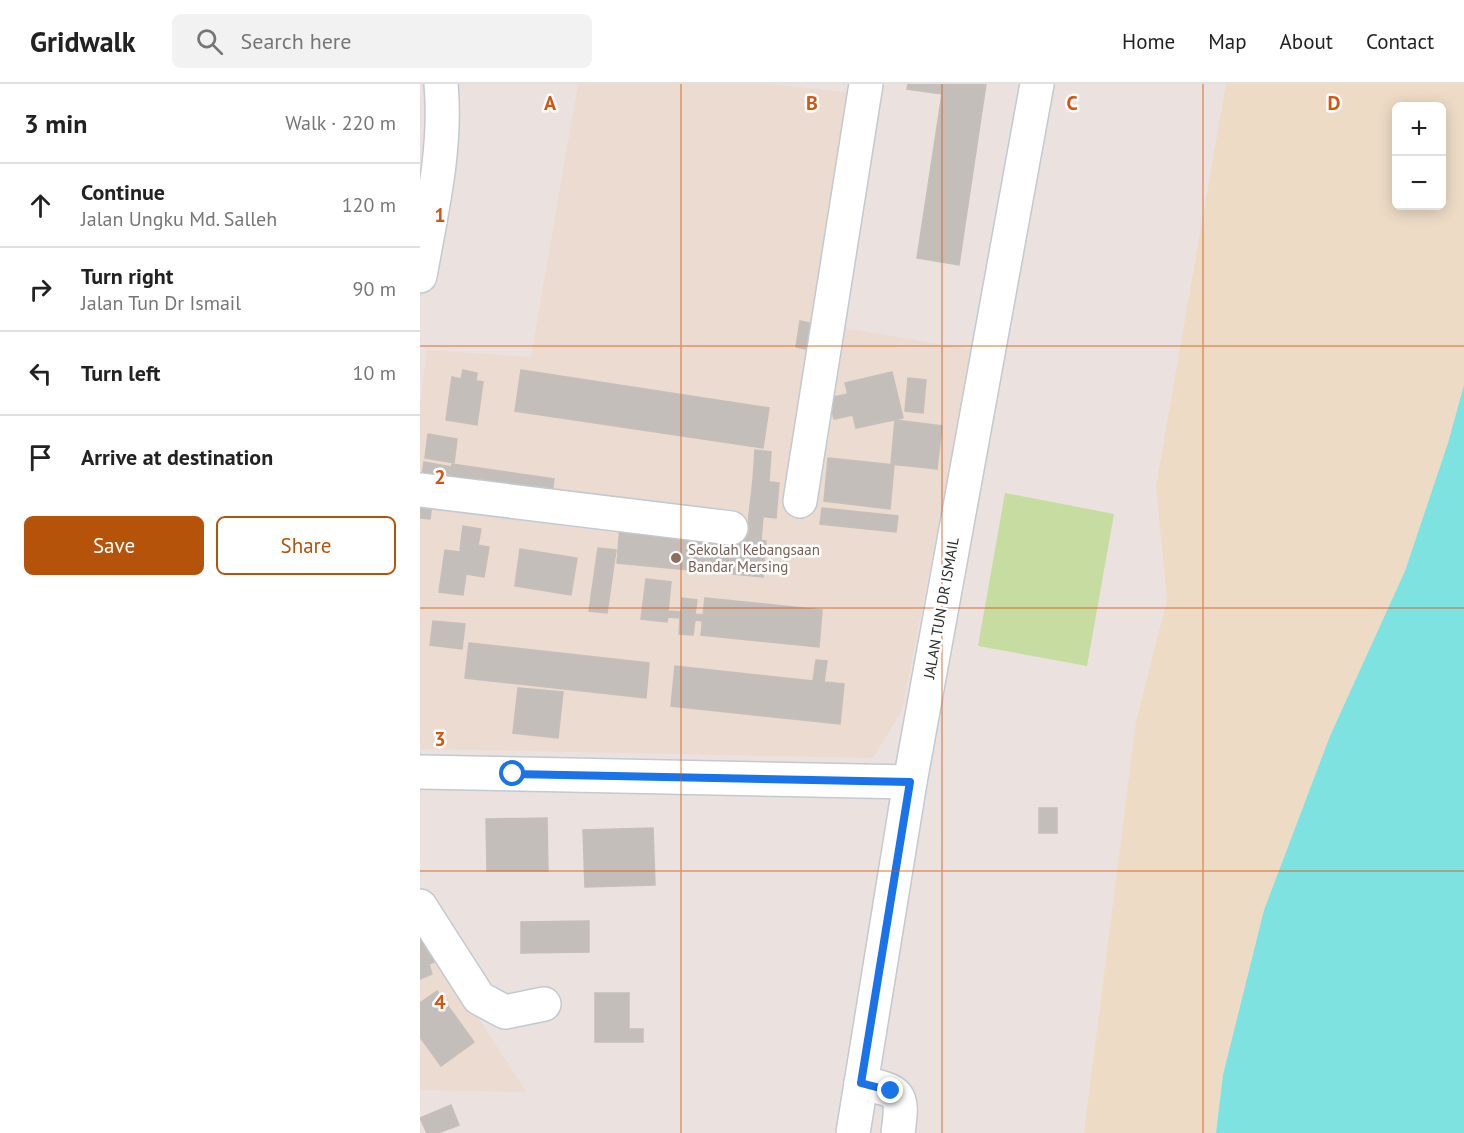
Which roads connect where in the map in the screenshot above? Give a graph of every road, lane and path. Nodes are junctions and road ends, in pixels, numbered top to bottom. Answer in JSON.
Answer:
{"nodes":[{"id":1,"x":441,"y":84,"type":"edge"},
{"id":2,"x":866,"y":84,"type":"edge"},
{"id":3,"x":1037,"y":84,"type":"edge"},
{"id":4,"x":420,"y":276,"type":"edge"},
{"id":5,"x":420,"y":490,"type":"edge"},
{"id":6,"x":800,"y":501,"type":"dead end"},
{"id":7,"x":731,"y":528,"type":"dead end"},
{"id":8,"x":420,"y":772,"type":"edge"},
{"id":9,"x":910,"y":782,"type":"junction"},
{"id":10,"x":420,"y":906,"type":"edge"},
{"id":11,"x":544,"y":1004,"type":"dead end"},
{"id":12,"x":861,"y":1083,"type":"junction"},
{"id":13,"x":853,"y":1133,"type":"edge"},
{"id":14,"x":898,"y":1133,"type":"edge"}],
"edges":[{"from":1,"to":4,"type":"street"},
{"from":2,"to":6,"type":"street"},
{"from":3,"to":9,"type":"street","name":"JALAN TUN DR ISMAIL"},
{"from":5,"to":7,"type":"street"},
{"from":8,"to":9,"type":"street"},
{"from":9,"to":12,"type":"street","name":"JALAN TUN DR ISMAIL"},
{"from":10,"to":11,"type":"street"},
{"from":12,"to":13,"type":"street","name":"JALAN TUN DR ISMAIL"},
{"from":12,"to":14,"type":"street"}]}
